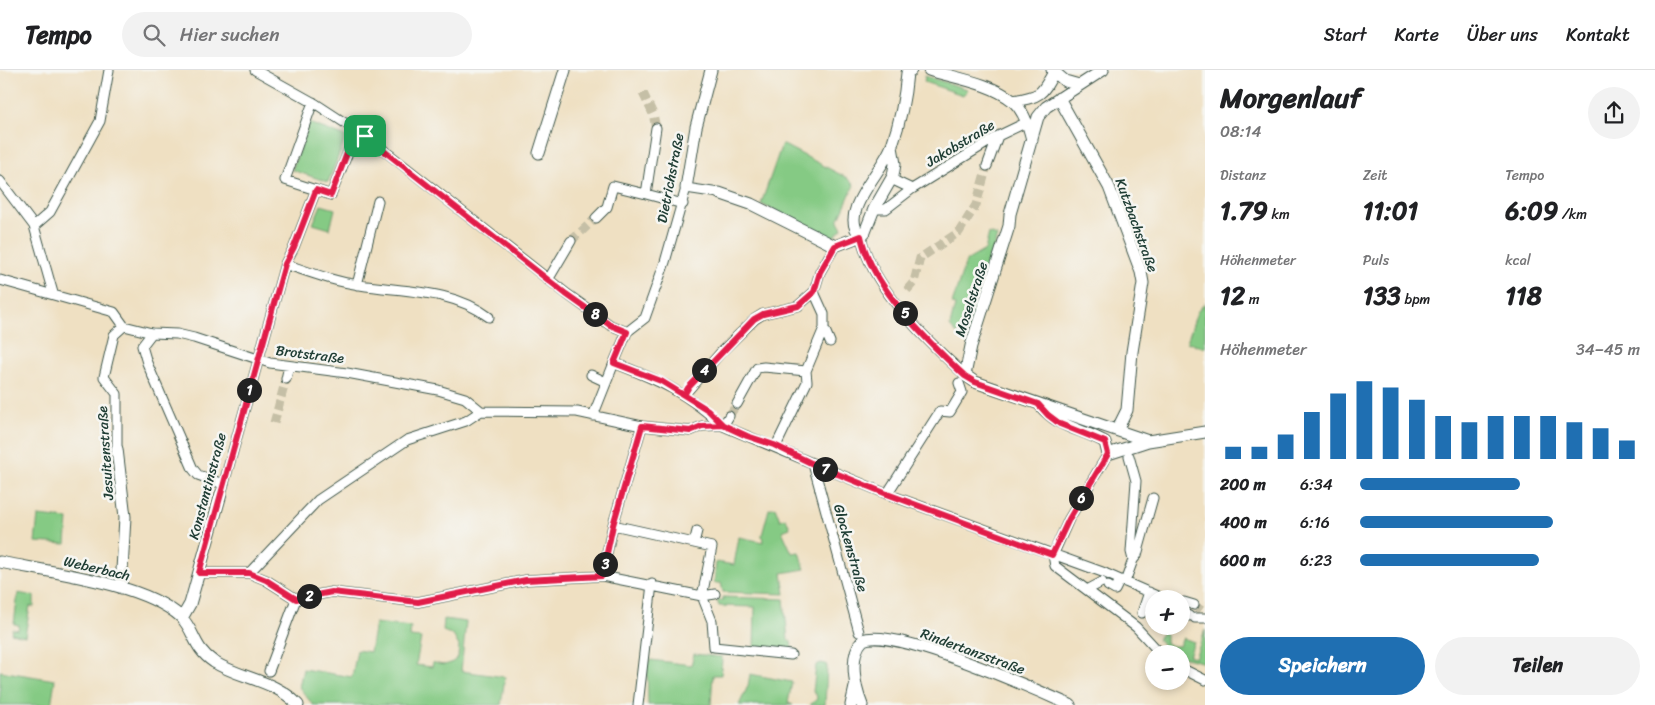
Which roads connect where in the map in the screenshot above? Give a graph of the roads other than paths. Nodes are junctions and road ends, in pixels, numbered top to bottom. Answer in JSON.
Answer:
{"nodes":[{"id":1,"x":108,"y":70,"type":"edge"},
{"id":2,"x":255,"y":70,"type":"edge"},
{"id":3,"x":565,"y":70,"type":"edge"},
{"id":4,"x":710,"y":70,"type":"edge"},
{"id":5,"x":901,"y":70,"type":"edge"},
{"id":6,"x":910,"y":70,"type":"edge"},
{"id":7,"x":929,"y":70,"type":"edge"},
{"id":8,"x":1103,"y":70,"type":"edge"},
{"id":9,"x":1054,"y":71,"type":"edge"},
{"id":10,"x":906,"y":85,"type":"junction"},
{"id":11,"x":1079,"y":85,"type":"junction"},
{"id":12,"x":1059,"y":98,"type":"junction"},
{"id":13,"x":1013,"y":101,"type":"junction"},
{"id":14,"x":313,"y":102,"type":"junction"},
{"id":15,"x":1023,"y":124,"type":"dead end"},
{"id":16,"x":656,"y":128,"type":"tunnel mouth"},
{"id":17,"x":356,"y":130,"type":"junction"},
{"id":18,"x":998,"y":136,"type":"junction"},
{"id":19,"x":1032,"y":140,"type":"junction"},
{"id":20,"x":892,"y":147,"type":"junction"},
{"id":21,"x":540,"y":153,"type":"dead end"},
{"id":22,"x":987,"y":166,"type":"tunnel mouth"},
{"id":23,"x":891,"y":178,"type":"junction"},
{"id":24,"x":0,"y":181,"type":"edge"},
{"id":25,"x":686,"y":188,"type":"junction"},
{"id":26,"x":912,"y":189,"type":"junction"},
{"id":27,"x":316,"y":190,"type":"junction"},
{"id":28,"x":643,"y":193,"type":"junction"},
{"id":29,"x":719,"y":193,"type":"joint"},
{"id":30,"x":378,"y":201,"type":"dead end"},
{"id":31,"x":683,"y":204,"type":"junction"},
{"id":32,"x":874,"y":209,"type":"junction"},
{"id":33,"x":596,"y":218,"type":"tunnel mouth"},
{"id":34,"x":34,"y":226,"type":"junction"},
{"id":35,"x":861,"y":236,"type":"junction"},
{"id":36,"x":571,"y":241,"type":"tunnel mouth"},
{"id":37,"x":835,"y":246,"type":"junction"},
{"id":38,"x":285,"y":264,"type":"junction"},
{"id":39,"x":0,"y":280,"type":"edge"},
{"id":40,"x":548,"y":280,"type":"junction"},
{"id":41,"x":357,"y":285,"type":"junction"},
{"id":42,"x":814,"y":292,"type":"junction"},
{"id":43,"x":53,"y":293,"type":"junction"},
{"id":44,"x":489,"y":317,"type":"dead end"},
{"id":45,"x":124,"y":326,"type":"junction"},
{"id":46,"x":824,"y":328,"type":"junction"},
{"id":47,"x":627,"y":332,"type":"junction"},
{"id":48,"x":152,"y":333,"type":"junction"},
{"id":49,"x":830,"y":342,"type":"dead end"},
{"id":50,"x":258,"y":360,"type":"junction"},
{"id":51,"x":614,"y":363,"type":"junction"},
{"id":52,"x":289,"y":366,"type":"junction"},
{"id":53,"x":806,"y":371,"type":"junction"},
{"id":54,"x":591,"y":375,"type":"dead end"},
{"id":55,"x":965,"y":376,"type":"junction"},
{"id":56,"x":286,"y":379,"type":"tunnel mouth"},
{"id":57,"x":606,"y":382,"type":"junction"},
{"id":58,"x":957,"y":385,"type":"dead end"},
{"id":59,"x":686,"y":391,"type":"junction"},
{"id":60,"x":738,"y":404,"type":"tunnel mouth"},
{"id":61,"x":1038,"y":404,"type":"junction"},
{"id":62,"x":481,"y":411,"type":"junction"},
{"id":63,"x":593,"y":416,"type":"junction"},
{"id":64,"x":729,"y":416,"type":"tunnel mouth"},
{"id":65,"x":723,"y":425,"type":"junction"},
{"id":66,"x":642,"y":426,"type":"junction"},
{"id":67,"x":1117,"y":430,"type":"junction"},
{"id":68,"x":1205,"y":432,"type":"edge"},
{"id":69,"x":1148,"y":441,"type":"junction"},
{"id":70,"x":776,"y":446,"type":"junction"},
{"id":71,"x":117,"y":449,"type":"joint"},
{"id":72,"x":1108,"y":454,"type":"junction"},
{"id":73,"x":1129,"y":456,"type":"dead end"},
{"id":74,"x":813,"y":464,"type":"junction"},
{"id":75,"x":222,"y":489,"type":"junction"},
{"id":76,"x":887,"y":494,"type":"junction"},
{"id":77,"x":1153,"y":498,"type":"dead end"},
{"id":78,"x":613,"y":525,"type":"junction"},
{"id":79,"x":697,"y":531,"type":"dead end"},
{"id":80,"x":694,"y":543,"type":"junction"},
{"id":81,"x":1052,"y":555,"type":"junction"},
{"id":82,"x":1132,"y":556,"type":"junction"},
{"id":83,"x":0,"y":562,"type":"edge"},
{"id":84,"x":199,"y":573,"type":"junction"},
{"id":85,"x":249,"y":573,"type":"junction"},
{"id":86,"x":602,"y":576,"type":"junction"},
{"id":87,"x":1106,"y":579,"type":"junction"},
{"id":88,"x":1123,"y":581,"type":"junction"},
{"id":89,"x":652,"y":584,"type":"junction"},
{"id":90,"x":121,"y":588,"type":"junction"},
{"id":91,"x":1087,"y":590,"type":"junction"},
{"id":92,"x":1145,"y":590,"type":"edge"},
{"id":93,"x":714,"y":594,"type":"dead end"},
{"id":94,"x":702,"y":596,"type":"junction"},
{"id":95,"x":296,"y":599,"type":"junction"},
{"id":96,"x":1190,"y":604,"type":"edge"},
{"id":97,"x":1145,"y":605,"type":"edge"},
{"id":98,"x":1194,"y":606,"type":"tunnel mouth"},
{"id":99,"x":182,"y":618,"type":"junction"},
{"id":100,"x":1136,"y":627,"type":"junction"},
{"id":101,"x":861,"y":636,"type":"junction"},
{"id":102,"x":1153,"y":645,"type":"edge"},
{"id":103,"x":792,"y":655,"type":"dead end"},
{"id":104,"x":1190,"y":672,"type":"edge"},
{"id":105,"x":266,"y":677,"type":"junction"},
{"id":106,"x":1205,"y":680,"type":"edge"},
{"id":107,"x":855,"y":687,"type":"junction"},
{"id":108,"x":298,"y":705,"type":"edge"},
{"id":109,"x":638,"y":705,"type":"edge"},
{"id":110,"x":850,"y":705,"type":"edge"},
{"id":111,"x":862,"y":705,"type":"edge"},
{"id":112,"x":1070,"y":705,"type":"edge"}],
"edges":[{"from":1,"to":34,"type":"street"},
{"from":2,"to":14,"type":"street"},
{"from":3,"to":21,"type":"street"},
{"from":4,"to":25,"type":"street","name":"Dietrichstraße"},
{"from":5,"to":10,"type":"street"},
{"from":6,"to":10,"type":"street"},
{"from":7,"to":13,"type":"street"},
{"from":8,"to":11,"type":"street","name":"Moselstraße"},
{"from":9,"to":11,"type":"street"},
{"from":9,"to":13,"type":"street"},
{"from":10,"to":20,"type":"street"},
{"from":11,"to":12,"type":"street","name":"Moselstraße"},
{"from":12,"to":19,"type":"street","name":"Moselstraße"},
{"from":12,"to":67,"type":"street","name":"Kutzbachstraße"},
{"from":13,"to":19,"type":"street"},
{"from":14,"to":17,"type":"street"},
{"from":14,"to":27,"type":"street"},
{"from":15,"to":18,"type":"street","name":"Jakobstraße"},
{"from":16,"to":28,"type":"street"},
{"from":17,"to":27,"type":"street"},
{"from":17,"to":40,"type":"street"},
{"from":18,"to":22,"type":"street"},
{"from":18,"to":26,"type":"street","name":"Jakobstraße"},
{"from":19,"to":55,"type":"street","name":"Moselstraße"},
{"from":20,"to":23,"type":"street"},
{"from":20,"to":35,"type":"street"},
{"from":23,"to":26,"type":"street"},
{"from":23,"to":32,"type":"street"},
{"from":24,"to":34,"type":"street"},
{"from":25,"to":29,"type":"street"},
{"from":25,"to":31,"type":"street","name":"Dietrichstraße"},
{"from":26,"to":32,"type":"street","name":"Jakobstraße"},
{"from":27,"to":38,"type":"street","name":"Konstantinstraße"},
{"from":28,"to":31,"type":"street"},
{"from":28,"to":33,"type":"street"},
{"from":29,"to":37,"type":"street"},
{"from":30,"to":41,"type":"street"},
{"from":31,"to":47,"type":"street","name":"Dietrichstraße"},
{"from":32,"to":35,"type":"street"},
{"from":34,"to":43,"type":"street"},
{"from":35,"to":37,"type":"street"},
{"from":35,"to":55,"type":"street","name":"Moselstraße"},
{"from":36,"to":40,"type":"street"},
{"from":37,"to":42,"type":"street"},
{"from":38,"to":41,"type":"street"},
{"from":38,"to":50,"type":"street","name":"Konstantinstraße"},
{"from":39,"to":43,"type":"street","name":"Brotstraße"},
{"from":40,"to":47,"type":"street"},
{"from":41,"to":44,"type":"street"},
{"from":42,"to":46,"type":"street"},
{"from":42,"to":59,"type":"street"},
{"from":43,"to":45,"type":"street","name":"Brotstraße"},
{"from":45,"to":48,"type":"street","name":"Brotstraße"},
{"from":45,"to":71,"type":"street","name":"Jesuitenstraße"},
{"from":46,"to":49,"type":"street"},
{"from":46,"to":53,"type":"street"},
{"from":47,"to":51,"type":"street"},
{"from":48,"to":50,"type":"street","name":"Brotstraße"},
{"from":48,"to":75,"type":"street"},
{"from":50,"to":52,"type":"street","name":"Brotstraße"},
{"from":50,"to":75,"type":"street","name":"Konstantinstraße"},
{"from":51,"to":57,"type":"street"},
{"from":51,"to":59,"type":"street"},
{"from":52,"to":56,"type":"street"},
{"from":52,"to":62,"type":"street","name":"Brotstraße"},
{"from":53,"to":60,"type":"street"},
{"from":53,"to":70,"type":"street"},
{"from":54,"to":57,"type":"street"},
{"from":55,"to":61,"type":"street"},
{"from":57,"to":63,"type":"street"},
{"from":58,"to":76,"type":"street"},
{"from":59,"to":65,"type":"street"},
{"from":61,"to":67,"type":"street"},
{"from":61,"to":72,"type":"street"},
{"from":62,"to":63,"type":"street"},
{"from":62,"to":85,"type":"street"},
{"from":63,"to":66,"type":"street"},
{"from":64,"to":65,"type":"street"},
{"from":65,"to":66,"type":"street"},
{"from":65,"to":70,"type":"street"},
{"from":66,"to":78,"type":"street"},
{"from":67,"to":69,"type":"street"},
{"from":68,"to":69,"type":"street"},
{"from":69,"to":72,"type":"street"},
{"from":70,"to":74,"type":"street"},
{"from":71,"to":90,"type":"street","name":"Jesuitenstraße"},
{"from":72,"to":81,"type":"street"},
{"from":73,"to":82,"type":"street"},
{"from":74,"to":76,"type":"street"},
{"from":74,"to":101,"type":"street","name":"Glockenstraße"},
{"from":75,"to":84,"type":"street","name":"Konstantinstraße"},
{"from":76,"to":81,"type":"street"},
{"from":77,"to":82,"type":"street"},
{"from":78,"to":80,"type":"street"},
{"from":78,"to":86,"type":"street"},
{"from":79,"to":80,"type":"street"},
{"from":80,"to":94,"type":"street"},
{"from":81,"to":87,"type":"street"},
{"from":81,"to":91,"type":"street"},
{"from":82,"to":88,"type":"street"},
{"from":83,"to":90,"type":"street","name":"Weberbach"},
{"from":84,"to":85,"type":"street"},
{"from":84,"to":99,"type":"street","name":"Konstantinstraße"},
{"from":85,"to":95,"type":"street"},
{"from":86,"to":89,"type":"street"},
{"from":86,"to":95,"type":"street"},
{"from":87,"to":88,"type":"street"},
{"from":87,"to":91,"type":"street"},
{"from":88,"to":92,"type":"street"},
{"from":89,"to":94,"type":"street"},
{"from":89,"to":109,"type":"street"},
{"from":90,"to":99,"type":"street","name":"Weberbach"},
{"from":91,"to":100,"type":"street"},
{"from":93,"to":94,"type":"street"},
{"from":94,"to":103,"type":"street"},
{"from":95,"to":105,"type":"street"},
{"from":96,"to":98,"type":"street"},
{"from":97,"to":100,"type":"street"},
{"from":99,"to":105,"type":"street"},
{"from":100,"to":102,"type":"street"},
{"from":101,"to":107,"type":"street"},
{"from":101,"to":112,"type":"street","name":"Rindertanzstraße"},
{"from":104,"to":106,"type":"street"},
{"from":105,"to":108,"type":"street"},
{"from":107,"to":110,"type":"street"},
{"from":107,"to":111,"type":"street"}]}
